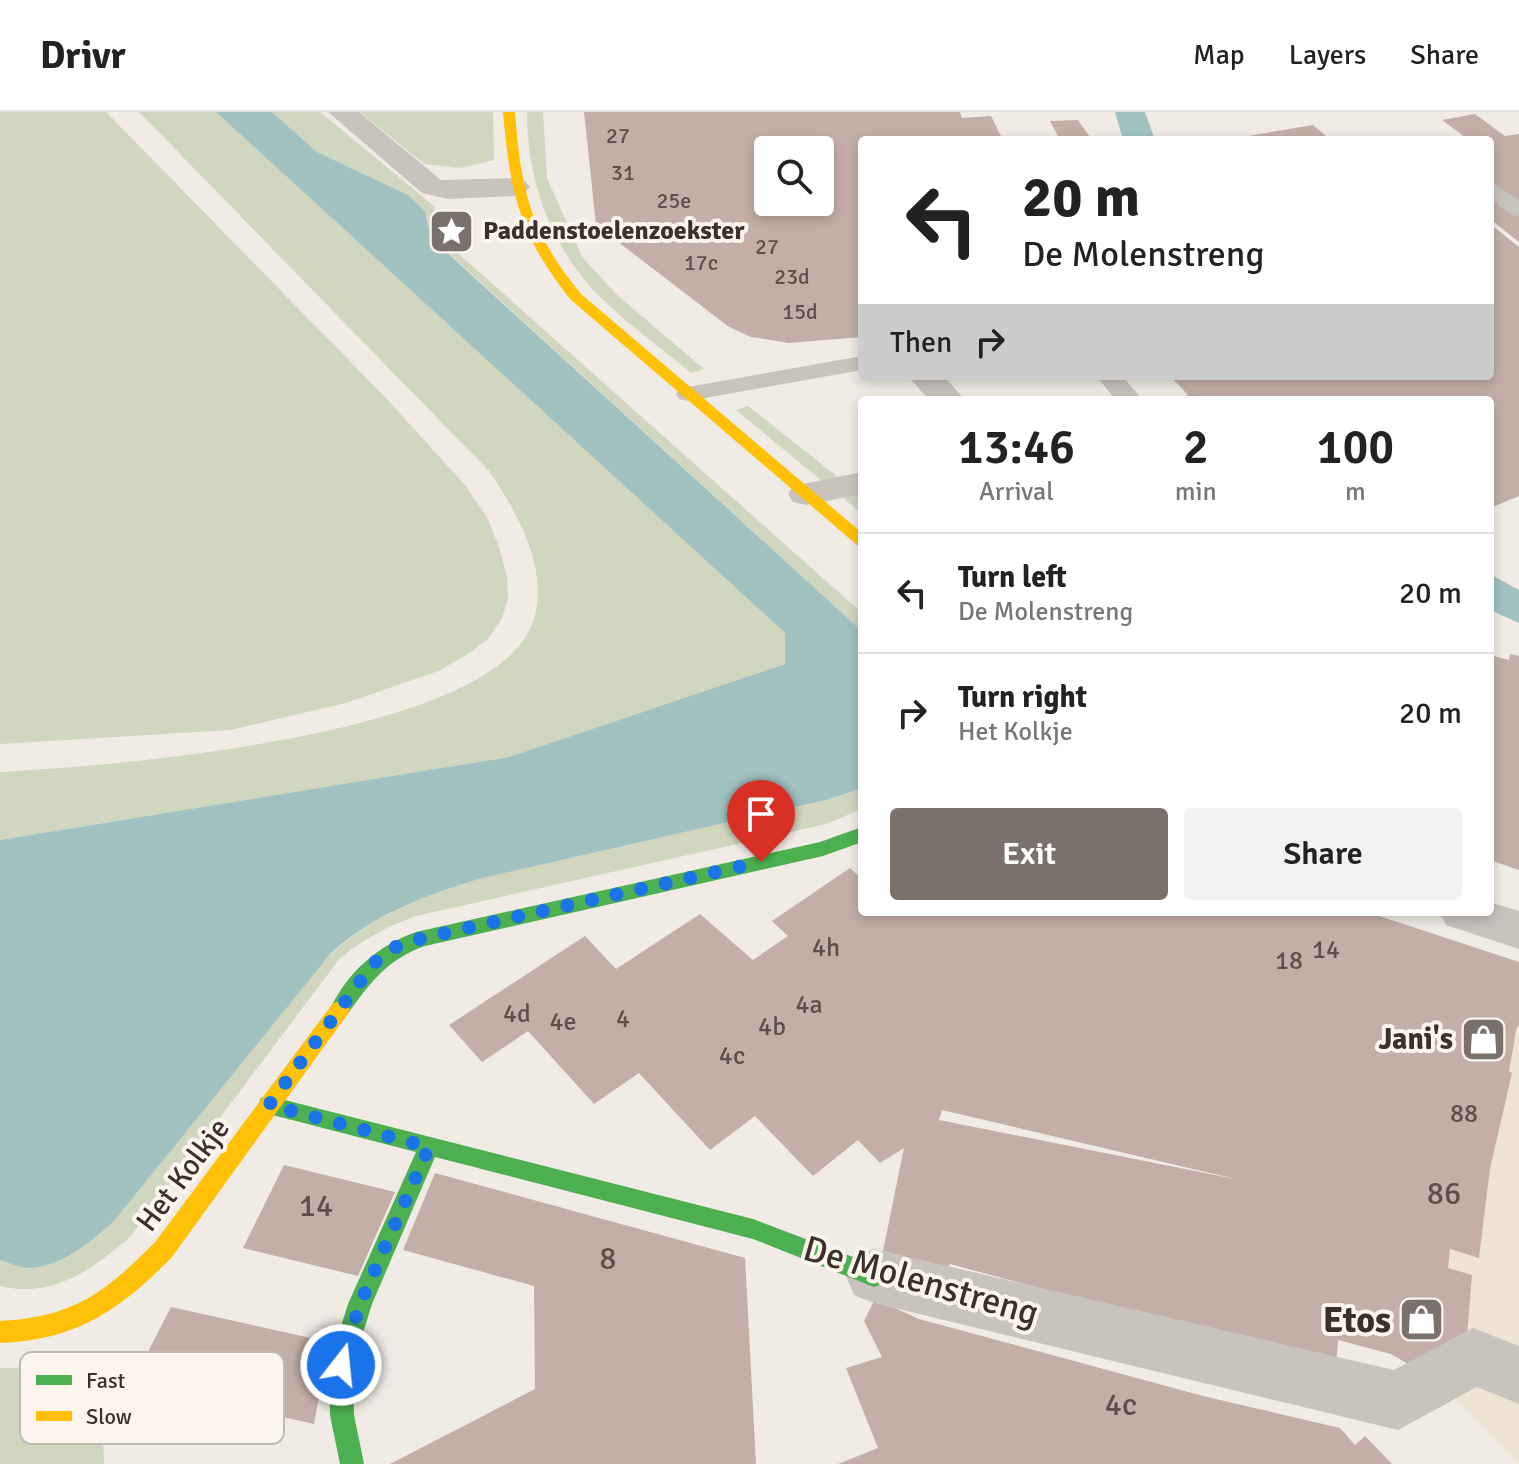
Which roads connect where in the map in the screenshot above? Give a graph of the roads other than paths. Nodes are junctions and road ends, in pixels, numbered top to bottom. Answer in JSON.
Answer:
{"nodes":[{"id":1,"x":342,"y":112,"type":"edge"},
{"id":2,"x":509,"y":112,"type":"edge"},
{"id":3,"x":515,"y":187,"type":"junction"},
{"id":4,"x":1494,"y":191,"type":"edge"},
{"id":5,"x":1519,"y":210,"type":"edge"},
{"id":6,"x":858,"y":364,"type":"edge"},
{"id":7,"x":929,"y":380,"type":"edge"},
{"id":8,"x":1112,"y":380,"type":"edge"},
{"id":9,"x":688,"y":394,"type":"junction"},
{"id":10,"x":944,"y":396,"type":"edge"},
{"id":11,"x":1126,"y":396,"type":"edge"},
{"id":12,"x":858,"y":484,"type":"edge"},
{"id":13,"x":806,"y":494,"type":"junction"},
{"id":14,"x":858,"y":538,"type":"edge"},
{"id":15,"x":858,"y":836,"type":"edge"},
{"id":16,"x":1475,"y":916,"type":"edge"},
{"id":17,"x":1519,"y":930,"type":"edge"},
{"id":18,"x":269,"y":1105,"type":"junction"},
{"id":19,"x":429,"y":1147,"type":"junction"},
{"id":20,"x":874,"y":1276,"type":"joint"},
{"id":21,"x":0,"y":1332,"type":"edge"},
{"id":22,"x":1519,"y":1375,"type":"edge"},
{"id":23,"x":352,"y":1464,"type":"edge"}],
"edges":[{"from":1,"to":3,"type":"street"},
{"from":2,"to":3,"type":"street"},
{"from":3,"to":9,"type":"street"},
{"from":4,"to":5,"type":"lane"},
{"from":6,"to":9,"type":"lane"},
{"from":7,"to":10,"type":"street"},
{"from":8,"to":11,"type":"lane"},
{"from":9,"to":13,"type":"street"},
{"from":12,"to":13,"type":"street"},
{"from":13,"to":14,"type":"street"},
{"from":15,"to":18,"type":"street","name":"Het Kolkje"},
{"from":16,"to":17,"type":"street"},
{"from":18,"to":19,"type":"street","name":"De Molenstreng"},
{"from":18,"to":21,"type":"street","name":"Het Kolkje"},
{"from":19,"to":20,"type":"street","name":"De Molenstreng"},
{"from":19,"to":23,"type":"street"},
{"from":20,"to":22,"type":"street","name":"De Molenstreng"}]}
